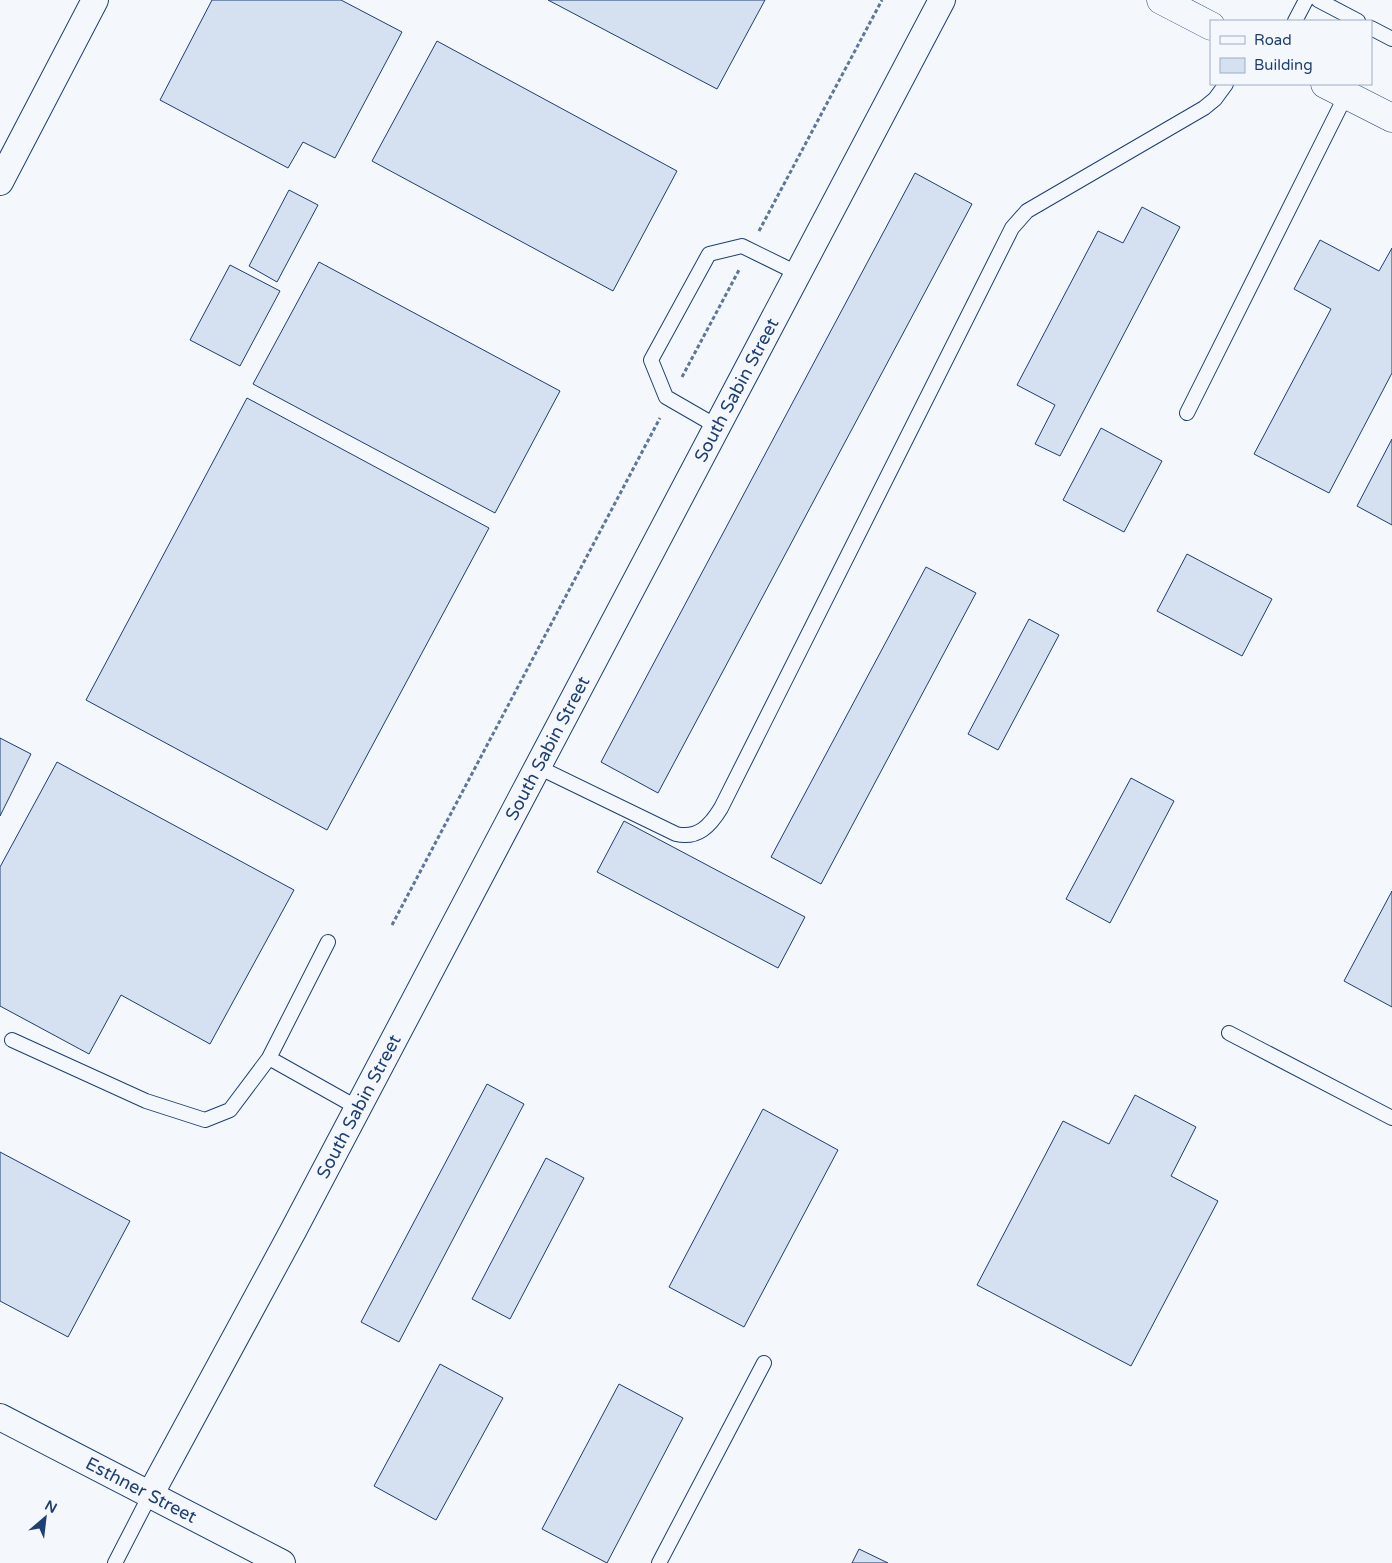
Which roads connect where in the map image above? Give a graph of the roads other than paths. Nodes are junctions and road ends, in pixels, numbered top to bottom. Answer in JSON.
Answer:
{"nodes":[{"id":1,"x":95,"y":0,"type":"edge"},
{"id":2,"x":942,"y":0,"type":"edge"},
{"id":3,"x":1161,"y":0,"type":"edge"},
{"id":4,"x":1306,"y":0,"type":"edge"},
{"id":5,"x":1318,"y":0,"type":"edge"},
{"id":6,"x":1296,"y":20,"type":"edge"},
{"id":7,"x":1356,"y":20,"type":"edge"},
{"id":8,"x":1210,"y":25,"type":"edge"},
{"id":9,"x":1372,"y":29,"type":"edge"},
{"id":10,"x":1392,"y":39,"type":"edge"},
{"id":11,"x":1225,"y":85,"type":"edge"},
{"id":12,"x":1335,"y":89,"type":"edge"},
{"id":13,"x":1392,"y":118,"type":"edge"},
{"id":14,"x":0,"y":182,"type":"edge"},
{"id":15,"x":798,"y":273,"type":"junction"},
{"id":16,"x":1187,"y":413,"type":"dead end"},
{"id":17,"x":718,"y":426,"type":"junction"},
{"id":18,"x":538,"y":767,"type":"junction"},
{"id":19,"x":328,"y":942,"type":"dead end"},
{"id":20,"x":1228,"y":1032,"type":"dead end"},
{"id":21,"x":12,"y":1040,"type":"dead end"},
{"id":22,"x":269,"y":1058,"type":"junction"},
{"id":23,"x":358,"y":1108,"type":"junction"},
{"id":24,"x":1392,"y":1118,"type":"edge"},
{"id":25,"x":764,"y":1363,"type":"dead end"},
{"id":26,"x":0,"y":1417,"type":"edge"},
{"id":27,"x":150,"y":1495,"type":"junction"},
{"id":28,"x":115,"y":1563,"type":"edge"},
{"id":29,"x":282,"y":1563,"type":"edge"},
{"id":30,"x":659,"y":1563,"type":"edge"}],
"edges":[{"from":1,"to":14,"type":"street"},
{"from":2,"to":15,"type":"street","name":"South Sabin Street"},
{"from":3,"to":8,"type":"street"},
{"from":4,"to":6,"type":"lane"},
{"from":5,"to":7,"type":"lane"},
{"from":9,"to":10,"type":"lane"},
{"from":11,"to":18,"type":"lane"},
{"from":12,"to":13,"type":"street"},
{"from":12,"to":16,"type":"lane"},
{"from":15,"to":17,"type":"street","name":"South Sabin Street"},
{"from":15,"to":17,"type":"lane"},
{"from":17,"to":18,"type":"street","name":"South Sabin Street"},
{"from":18,"to":23,"type":"street","name":"South Sabin Street"},
{"from":19,"to":22,"type":"lane"},
{"from":20,"to":24,"type":"lane"},
{"from":21,"to":22,"type":"lane"},
{"from":22,"to":23,"type":"lane"},
{"from":23,"to":27,"type":"street","name":"South Sabin Street"},
{"from":25,"to":30,"type":"lane"},
{"from":26,"to":27,"type":"street","name":"Esthner Street"},
{"from":27,"to":28,"type":"lane"},
{"from":27,"to":29,"type":"street","name":"Esthner Street"}]}
